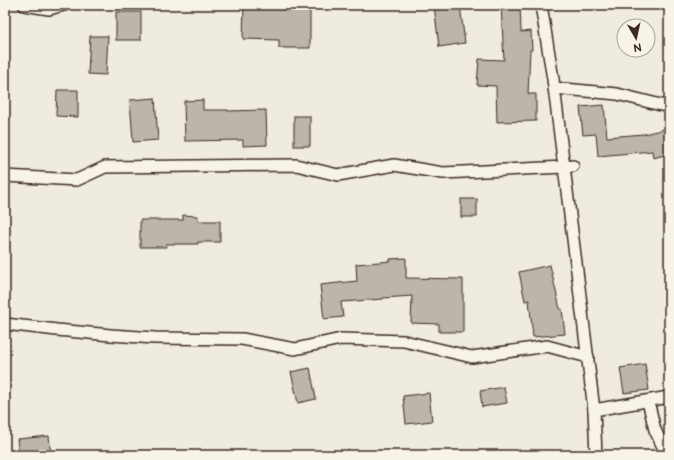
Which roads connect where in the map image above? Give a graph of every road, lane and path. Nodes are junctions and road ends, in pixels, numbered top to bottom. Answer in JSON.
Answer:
{"nodes":[{"id":1,"x":24,"y":5,"type":"edge"},
{"id":2,"x":64,"y":5,"type":"edge"},
{"id":3,"x":541,"y":5,"type":"edge"},
{"id":4,"x":554,"y":88,"type":"junction"},
{"id":5,"x":669,"y":107,"type":"edge"},
{"id":6,"x":569,"y":166,"type":"junction"},
{"id":7,"x":5,"y":176,"type":"edge"},
{"id":8,"x":5,"y":324,"type":"edge"},
{"id":9,"x":588,"y":357,"type":"junction"},
{"id":10,"x":669,"y":397,"type":"edge"},
{"id":11,"x":648,"y":401,"type":"junction"},
{"id":12,"x":594,"y":410,"type":"junction"},
{"id":13,"x":596,"y":455,"type":"edge"},
{"id":14,"x":666,"y":455,"type":"edge"}],
"edges":[{"from":1,"to":2,"type":"street"},
{"from":3,"to":4,"type":"street"},
{"from":4,"to":5,"type":"street"},
{"from":4,"to":6,"type":"street"},
{"from":6,"to":7,"type":"street"},
{"from":6,"to":9,"type":"street"},
{"from":8,"to":9,"type":"street"},
{"from":9,"to":12,"type":"street"},
{"from":10,"to":11,"type":"street"},
{"from":11,"to":12,"type":"street"},
{"from":11,"to":14,"type":"street"},
{"from":12,"to":13,"type":"street"}]}
